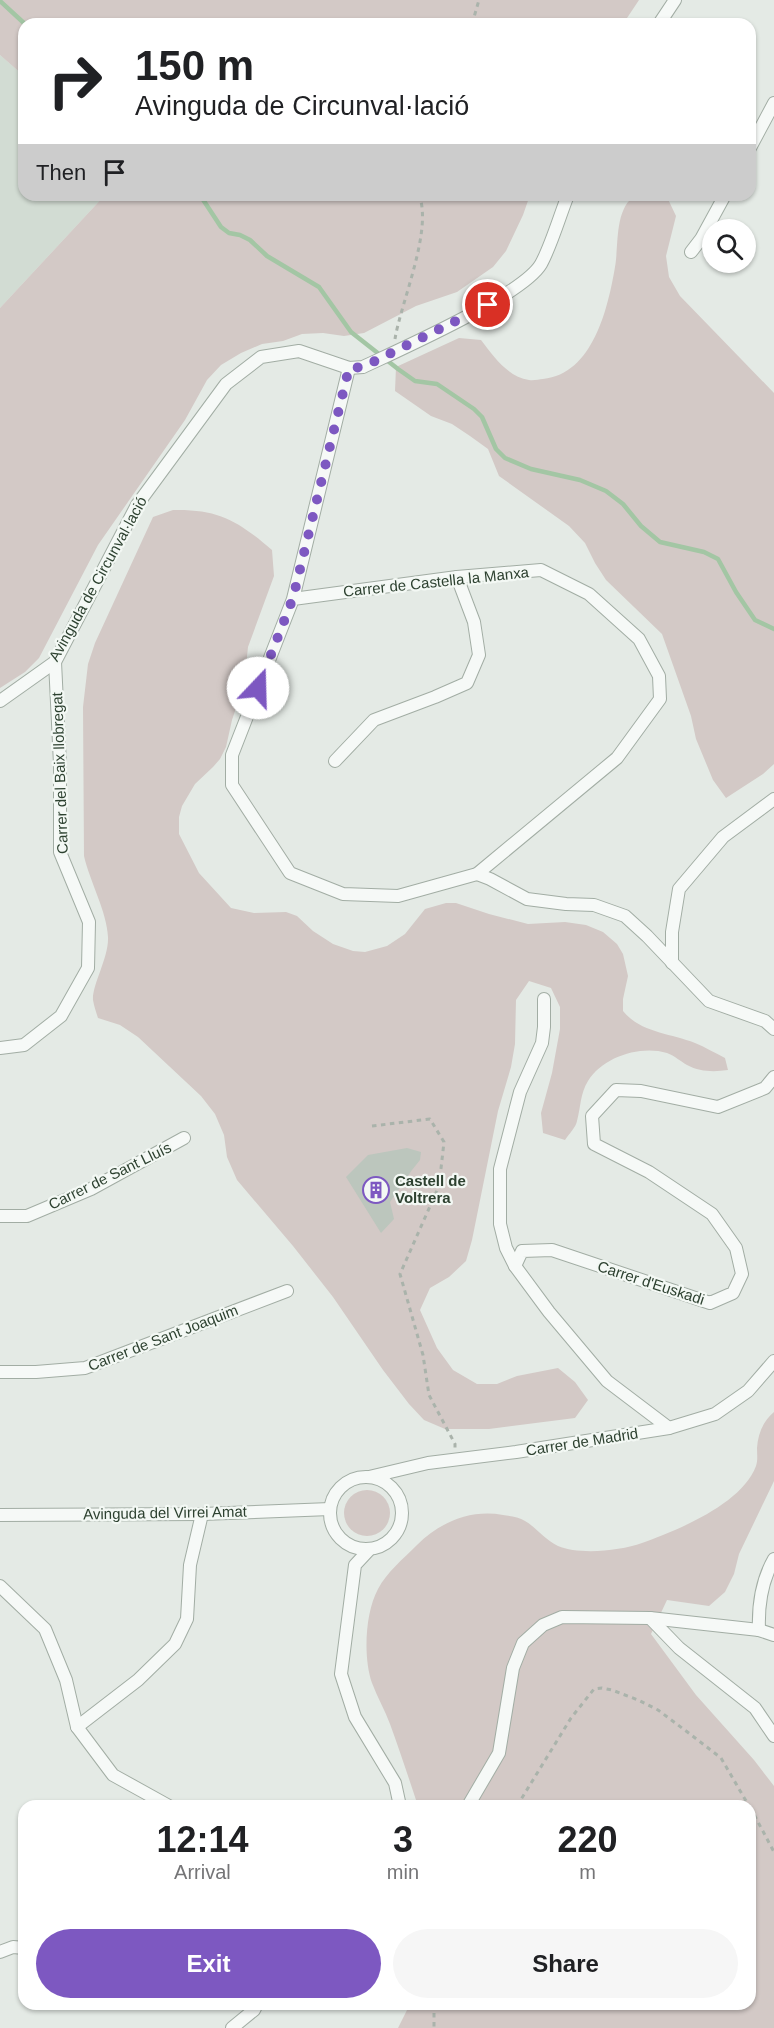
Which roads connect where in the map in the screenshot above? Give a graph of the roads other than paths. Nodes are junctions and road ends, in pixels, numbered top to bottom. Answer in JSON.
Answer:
{"nodes":[{"id":1,"x":675,"y":0,"type":"edge"},
{"id":2,"x":663,"y":18,"type":"edge"},
{"id":3,"x":774,"y":103,"type":"edge"},
{"id":4,"x":756,"y":137,"type":"edge"},
{"id":5,"x":566,"y":201,"type":"edge"},
{"id":6,"x":722,"y":201,"type":"edge"},
{"id":7,"x":692,"y":252,"type":"dead end"},
{"id":8,"x":349,"y":368,"type":"junction"},
{"id":9,"x":457,"y":577,"type":"junction"},
{"id":10,"x":293,"y":598,"type":"junction"},
{"id":11,"x":55,"y":662,"type":"junction"},
{"id":12,"x":0,"y":701,"type":"edge"},
{"id":13,"x":335,"y":761,"type":"dead end"},
{"id":14,"x":774,"y":799,"type":"edge"},
{"id":15,"x":477,"y":874,"type":"junction"},
{"id":16,"x":672,"y":963,"type":"junction"},
{"id":17,"x":544,"y":999,"type":"dead end"},
{"id":18,"x":774,"y":1029,"type":"edge"},
{"id":19,"x":0,"y":1048,"type":"edge"},
{"id":20,"x":774,"y":1077,"type":"edge"},
{"id":21,"x":184,"y":1138,"type":"dead end"},
{"id":22,"x":0,"y":1216,"type":"edge"},
{"id":23,"x":515,"y":1266,"type":"junction"},
{"id":24,"x":287,"y":1291,"type":"dead end"},
{"id":25,"x":774,"y":1361,"type":"edge"},
{"id":26,"x":0,"y":1372,"type":"edge"},
{"id":27,"x":669,"y":1428,"type":"junction"},
{"id":28,"x":369,"y":1477,"type":"junction"},
{"id":29,"x":330,"y":1509,"type":"junction"},
{"id":30,"x":202,"y":1514,"type":"junction"},
{"id":31,"x":0,"y":1515,"type":"edge"},
{"id":32,"x":369,"y":1550,"type":"junction"},
{"id":33,"x":774,"y":1559,"type":"edge"},
{"id":34,"x":0,"y":1586,"type":"edge"},
{"id":35,"x":650,"y":1618,"type":"junction"},
{"id":36,"x":759,"y":1630,"type":"junction"},
{"id":37,"x":774,"y":1635,"type":"edge"},
{"id":38,"x":77,"y":1727,"type":"junction"},
{"id":39,"x":774,"y":1736,"type":"edge"},
{"id":40,"x":158,"y":1800,"type":"edge"},
{"id":41,"x":399,"y":1800,"type":"edge"},
{"id":42,"x":472,"y":1800,"type":"edge"},
{"id":43,"x":18,"y":1947,"type":"edge"},
{"id":44,"x":0,"y":1952,"type":"edge"},
{"id":45,"x":254,"y":2010,"type":"edge"},
{"id":46,"x":232,"y":2028,"type":"edge"}],
"edges":[{"from":1,"to":2,"type":"street"},
{"from":3,"to":4,"type":"street"},
{"from":5,"to":8,"type":"street"},
{"from":6,"to":7,"type":"street"},
{"from":8,"to":10,"type":"street","name":"Carrer de Castella la Manxa"},
{"from":8,"to":11,"type":"street","name":"Avinguda de Circunval·lació"},
{"from":9,"to":10,"type":"street","name":"Carrer de Castella la Manxa"},
{"from":9,"to":13,"type":"street"},
{"from":9,"to":15,"type":"street","name":"Carrer de Castella la Manxa"},
{"from":10,"to":15,"type":"street","name":"Carrer de Castella la Manxa"},
{"from":11,"to":12,"type":"street","name":"Avinguda de Circunval·lació"},
{"from":11,"to":19,"type":"street","name":"Carrer del Baix llobregat"},
{"from":14,"to":16,"type":"street"},
{"from":15,"to":16,"type":"street"},
{"from":16,"to":18,"type":"street"},
{"from":17,"to":23,"type":"street"},
{"from":20,"to":23,"type":"street","name":"Carrer d'Euskadi"},
{"from":21,"to":22,"type":"street","name":"Carrer de Sant Lluís"},
{"from":23,"to":27,"type":"street"},
{"from":24,"to":26,"type":"street","name":"Carrer de Sant Joaquim"},
{"from":25,"to":27,"type":"street","name":"Carrer de Madrid"},
{"from":27,"to":28,"type":"street","name":"Carrer de Madrid"},
{"from":28,"to":29,"type":"street"},
{"from":28,"to":32,"type":"street"},
{"from":29,"to":30,"type":"street","name":"Avinguda del Virrei Amat"},
{"from":29,"to":32,"type":"street"},
{"from":30,"to":31,"type":"street","name":"Avinguda del Virrei Amat"},
{"from":30,"to":38,"type":"street"},
{"from":32,"to":41,"type":"street"},
{"from":33,"to":36,"type":"street"},
{"from":34,"to":38,"type":"street"},
{"from":35,"to":36,"type":"street"},
{"from":35,"to":39,"type":"street"},
{"from":35,"to":42,"type":"street"},
{"from":36,"to":37,"type":"street"},
{"from":38,"to":40,"type":"street"},
{"from":43,"to":44,"type":"street"},
{"from":45,"to":46,"type":"street"}]}
